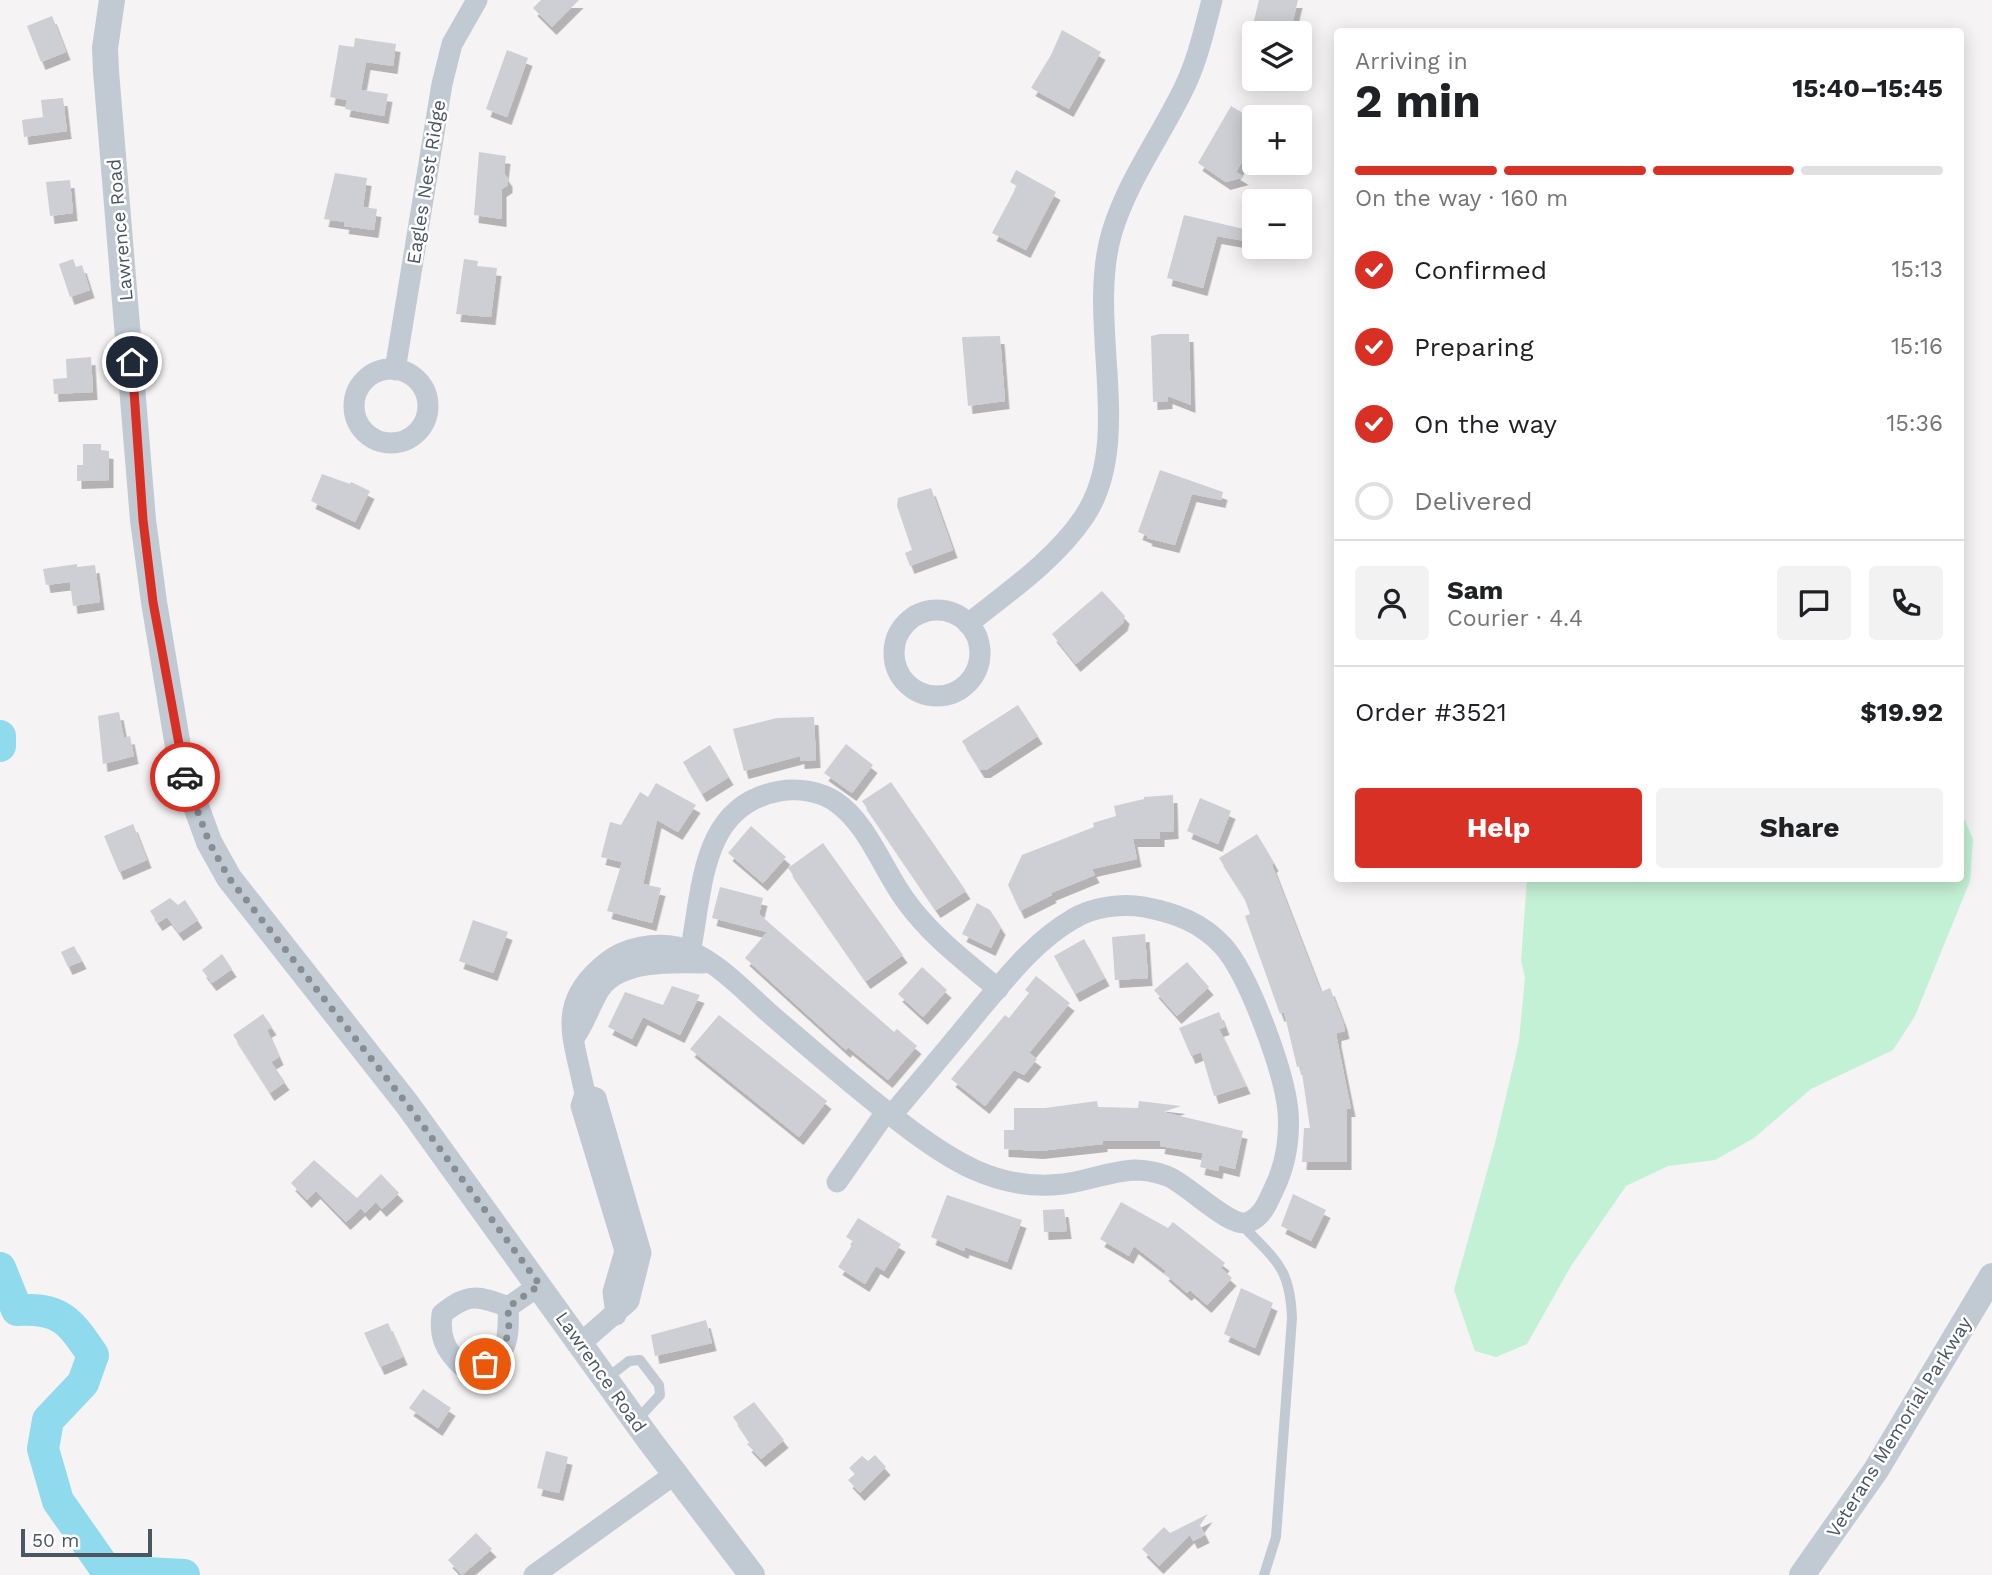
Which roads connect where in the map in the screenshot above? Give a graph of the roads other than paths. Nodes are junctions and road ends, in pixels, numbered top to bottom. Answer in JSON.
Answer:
{"nodes":[{"id":1,"x":112,"y":0,"type":"edge"},
{"id":2,"x":477,"y":0,"type":"edge"},
{"id":3,"x":1212,"y":0,"type":"edge"},
{"id":4,"x":395,"y":370,"type":"dead end"},
{"id":5,"x":968,"y":624,"type":"junction"},
{"id":6,"x":690,"y":953,"type":"junction"},
{"id":7,"x":712,"y":964,"type":"junction"},
{"id":8,"x":998,"y":989,"type":"junction"},
{"id":9,"x":574,"y":1038,"type":"junction"},
{"id":10,"x":888,"y":1114,"type":"junction"},
{"id":11,"x":837,"y":1182,"type":"dead end"},
{"id":12,"x":1241,"y":1224,"type":"junction"},
{"id":13,"x":1992,"y":1276,"type":"edge"},
{"id":14,"x":540,"y":1285,"type":"junction"},
{"id":15,"x":508,"y":1307,"type":"dead end"},
{"id":16,"x":581,"y":1343,"type":"junction"},
{"id":17,"x":606,"y":1379,"type":"junction"},
{"id":18,"x":636,"y":1421,"type":"junction"},
{"id":19,"x":675,"y":1474,"type":"junction"},
{"id":20,"x":534,"y":1575,"type":"edge"},
{"id":21,"x":752,"y":1575,"type":"edge"},
{"id":22,"x":1264,"y":1575,"type":"edge"},
{"id":23,"x":1802,"y":1575,"type":"edge"}],
"edges":[{"from":1,"to":14,"type":"street","name":"Lawrence Road"},
{"from":2,"to":4,"type":"street","name":"Eagles Nest Ridge"},
{"from":3,"to":5,"type":"street"},
{"from":5,"to":5,"type":"street"},
{"from":6,"to":7,"type":"street"},
{"from":6,"to":8,"type":"street"},
{"from":6,"to":9,"type":"street"},
{"from":7,"to":9,"type":"street"},
{"from":7,"to":10,"type":"street"},
{"from":8,"to":10,"type":"street"},
{"from":8,"to":12,"type":"street"},
{"from":9,"to":16,"type":"street"},
{"from":10,"to":11,"type":"street"},
{"from":10,"to":12,"type":"street"},
{"from":12,"to":22,"type":"lane"},
{"from":13,"to":23,"type":"street","name":"Veterans Memorial Parkway"},
{"from":14,"to":15,"type":"street"},
{"from":14,"to":16,"type":"street","name":"Lawrence Road"},
{"from":16,"to":17,"type":"street","name":"Lawrence Road"},
{"from":17,"to":18,"type":"street","name":"Lawrence Road"},
{"from":17,"to":18,"type":"lane"},
{"from":18,"to":19,"type":"street","name":"Lawrence Road"},
{"from":19,"to":20,"type":"street"},
{"from":19,"to":21,"type":"street","name":"Lawrence Road"}]}
